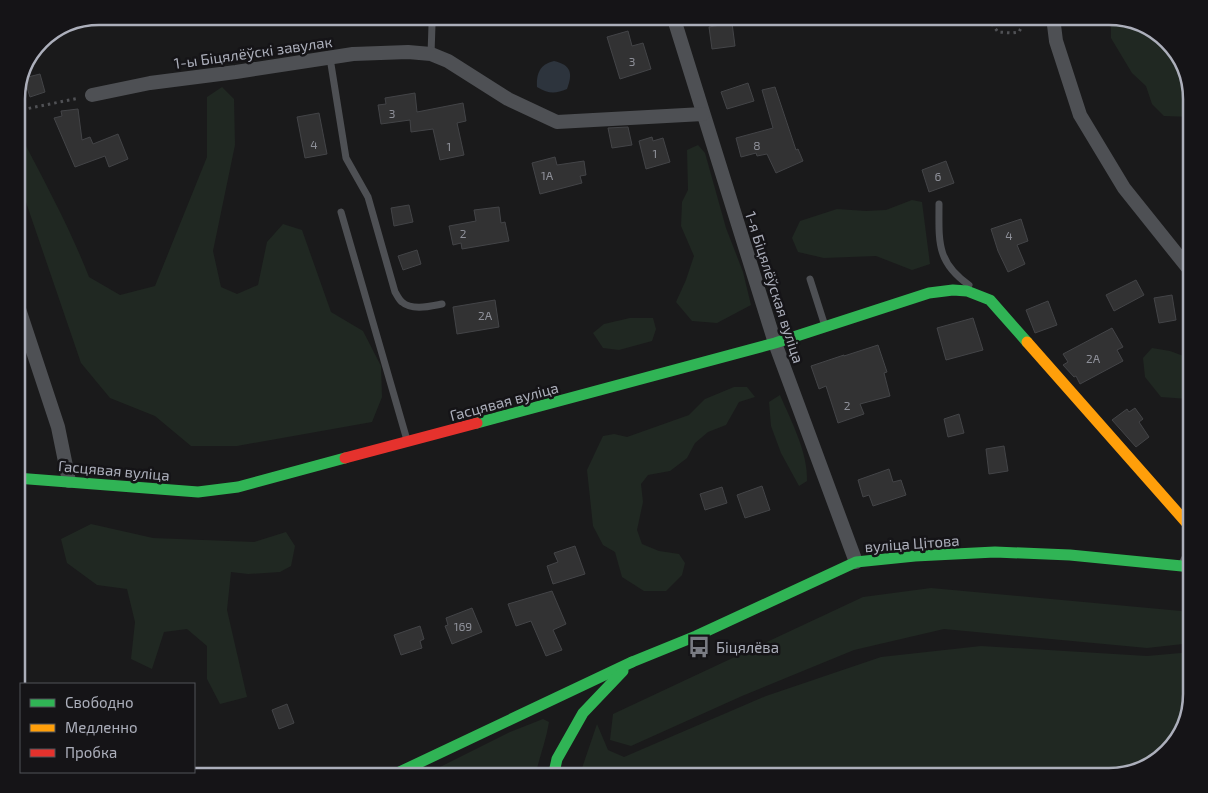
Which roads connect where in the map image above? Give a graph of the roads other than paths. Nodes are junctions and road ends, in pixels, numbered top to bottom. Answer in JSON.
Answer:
{"nodes":[{"id":1,"x":432,"y":25,"type":"edge"},
{"id":2,"x":676,"y":25,"type":"edge"},
{"id":3,"x":1054,"y":25,"type":"edge"},
{"id":4,"x":431,"y":54,"type":"junction"},
{"id":5,"x":330,"y":58,"type":"junction"},
{"id":6,"x":92,"y":95,"type":"road end"},
{"id":7,"x":703,"y":114,"type":"junction"},
{"id":8,"x":939,"y":204,"type":"dead end"},
{"id":9,"x":340,"y":212,"type":"dead end"},
{"id":10,"x":1183,"y":262,"type":"edge"},
{"id":11,"x":810,"y":279,"type":"dead end"},
{"id":12,"x":990,"y":300,"type":"junction"},
{"id":13,"x":442,"y":304,"type":"dead end"},
{"id":14,"x":25,"y":327,"type":"edge"},
{"id":15,"x":826,"y":327,"type":"junction"},
{"id":16,"x":775,"y":343,"type":"junction"},
{"id":17,"x":408,"y":442,"type":"junction"},
{"id":18,"x":25,"y":479,"type":"edge"},
{"id":19,"x":69,"y":482,"type":"junction"},
{"id":20,"x":1183,"y":519,"type":"edge"},
{"id":21,"x":856,"y":562,"type":"junction"},
{"id":22,"x":1183,"y":563,"type":"edge"},
{"id":23,"x":632,"y":662,"type":"junction"},
{"id":24,"x":408,"y":768,"type":"edge"},
{"id":25,"x":556,"y":768,"type":"edge"}],
"edges":[{"from":1,"to":4,"type":"lane"},
{"from":2,"to":7,"type":"street","name":"1-я Біцялёўская вуліца"},
{"from":3,"to":10,"type":"street"},
{"from":4,"to":5,"type":"street","name":"1-ы Біцялёўскі завулак"},
{"from":4,"to":7,"type":"street","name":"1-ы Біцялёўскі завулак"},
{"from":5,"to":6,"type":"street","name":"1-ы Біцялёўскі завулак"},
{"from":5,"to":13,"type":"lane"},
{"from":7,"to":16,"type":"street","name":"1-я Біцялёўская вуліца"},
{"from":8,"to":12,"type":"lane"},
{"from":9,"to":17,"type":"lane"},
{"from":11,"to":15,"type":"lane"},
{"from":12,"to":15,"type":"street","name":"Гасцявая вуліца"},
{"from":12,"to":20,"type":"street"},
{"from":14,"to":19,"type":"street"},
{"from":15,"to":16,"type":"street","name":"Гасцявая вуліца"},
{"from":16,"to":17,"type":"street","name":"Гасцявая вуліца"},
{"from":16,"to":21,"type":"street","name":"1-я Біцялёўская вуліца"},
{"from":17,"to":19,"type":"street","name":"Гасцявая вуліца"},
{"from":18,"to":19,"type":"street","name":"Гасцявая вуліца"},
{"from":21,"to":22,"type":"street","name":"вуліца Цітова"},
{"from":21,"to":23,"type":"street","name":"вуліца Цітова"},
{"from":23,"to":24,"type":"street","name":"вуліца Цітова"},
{"from":23,"to":25,"type":"street"}]}
